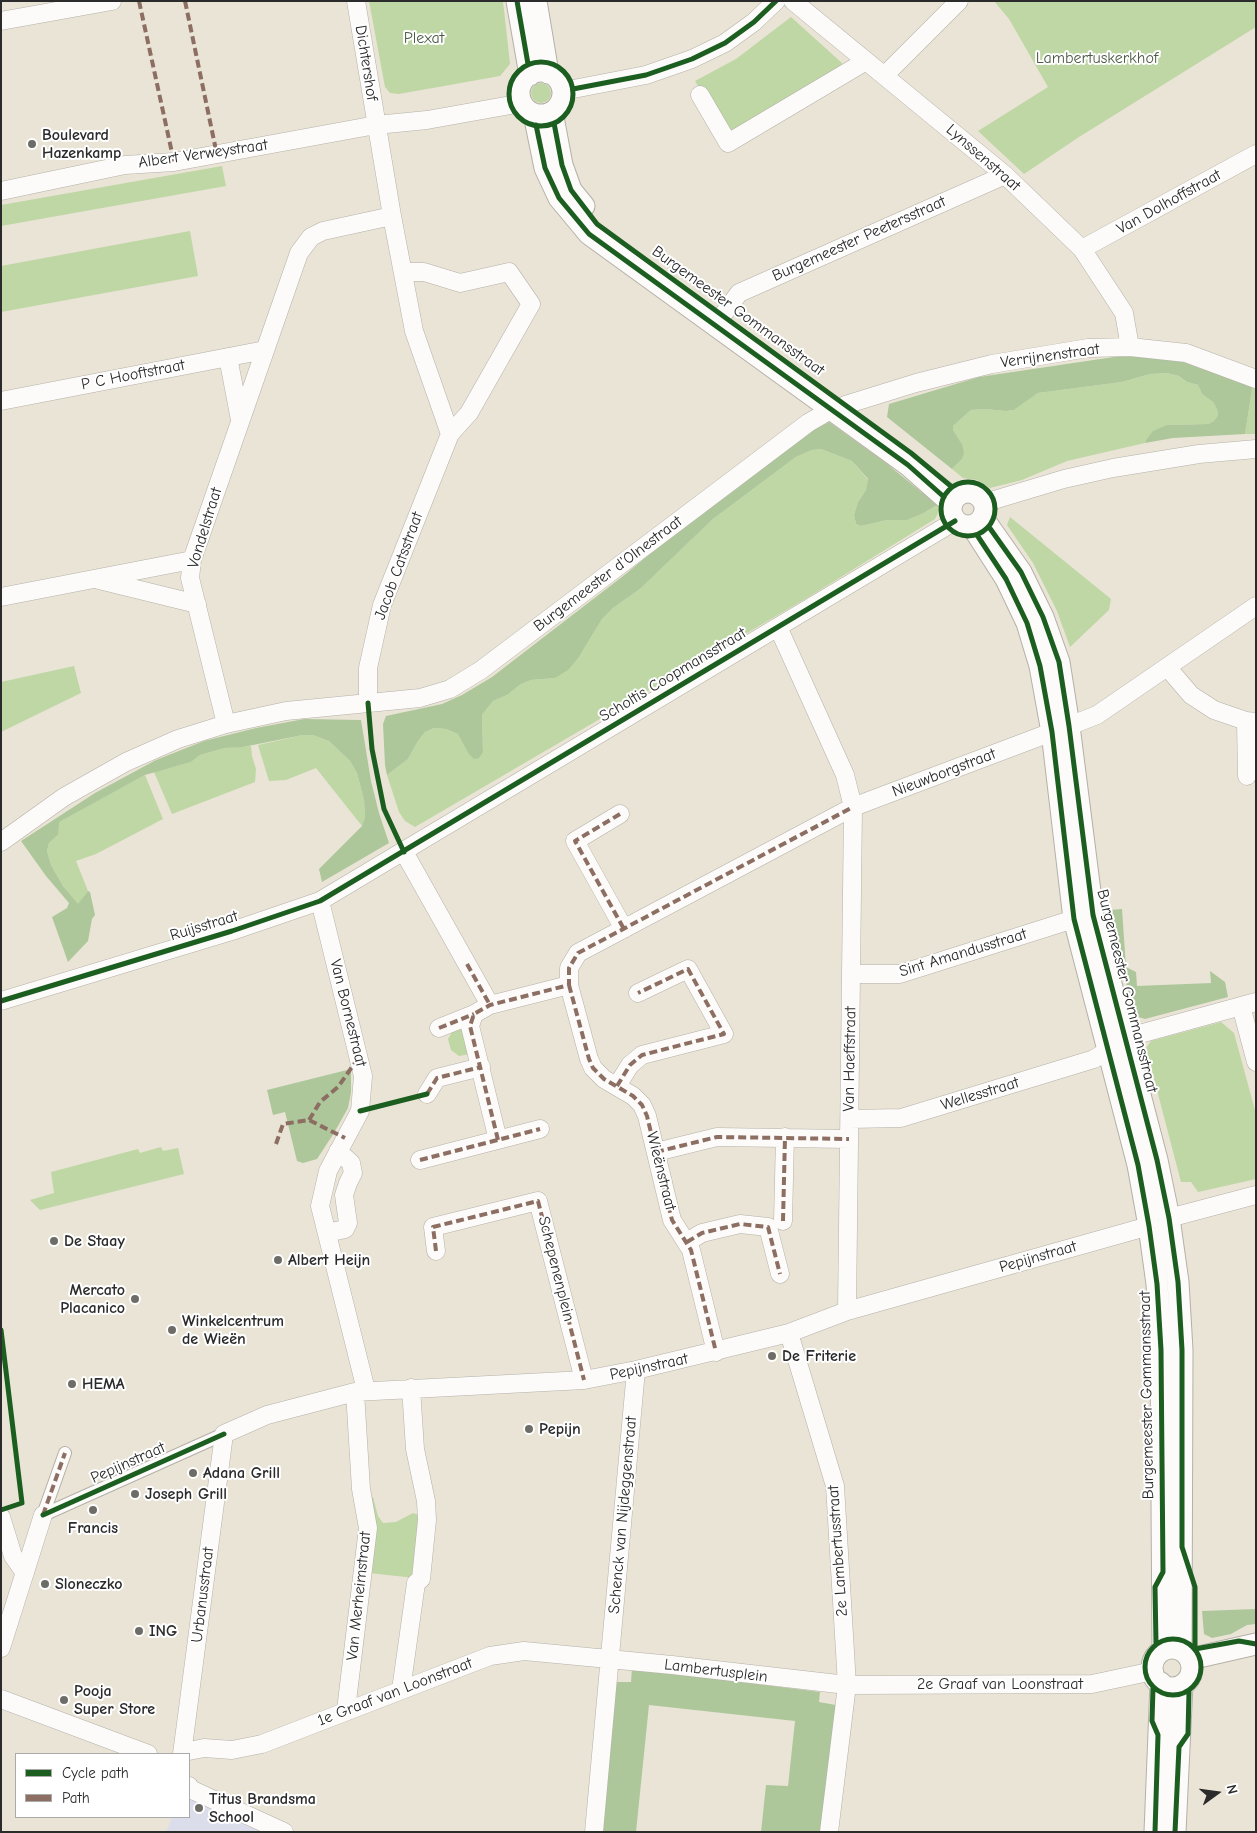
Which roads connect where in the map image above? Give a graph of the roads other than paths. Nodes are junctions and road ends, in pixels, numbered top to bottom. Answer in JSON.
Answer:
{"nodes":[{"id":1,"x":112,"y":1,"type":"edge"},
{"id":2,"x":356,"y":1,"type":"edge"},
{"id":3,"x":517,"y":1,"type":"edge"},
{"id":4,"x":536,"y":1,"type":"edge"},
{"id":5,"x":776,"y":1,"type":"edge"},
{"id":6,"x":793,"y":1,"type":"edge"},
{"id":7,"x":959,"y":1,"type":"edge"},
{"id":8,"x":1,"y":21,"type":"edge"},
{"id":9,"x":866,"y":61,"type":"junction"},
{"id":10,"x":885,"y":75,"type":"junction"},
{"id":11,"x":563,"y":91,"type":"joint"},
{"id":12,"x":534,"y":95,"type":"junction"},
{"id":13,"x":700,"y":95,"type":"dead end"},
{"id":14,"x":376,"y":125,"type":"junction"},
{"id":15,"x":1256,"y":154,"type":"edge"},
{"id":16,"x":1006,"y":175,"type":"junction"},
{"id":17,"x":1,"y":191,"type":"edge"},
{"id":18,"x":392,"y":216,"type":"junction"},
{"id":19,"x":1082,"y":249,"type":"junction"},
{"id":20,"x":404,"y":272,"type":"junction"},
{"id":21,"x":722,"y":316,"type":"junction"},
{"id":22,"x":1130,"y":347,"type":"junction"},
{"id":23,"x":265,"y":350,"type":"junction"},
{"id":24,"x":228,"y":357,"type":"junction"},
{"id":25,"x":1256,"y":379,"type":"edge"},
{"id":26,"x":1,"y":401,"type":"edge"},
{"id":27,"x":839,"y":407,"type":"junction"},
{"id":28,"x":240,"y":420,"type":"junction"},
{"id":29,"x":450,"y":434,"type":"junction"},
{"id":30,"x":1256,"y":449,"type":"edge"},
{"id":31,"x":968,"y":511,"type":"junction"},
{"id":32,"x":192,"y":560,"type":"junction"},
{"id":33,"x":93,"y":579,"type":"junction"},
{"id":34,"x":1,"y":597,"type":"edge"},
{"id":35,"x":197,"y":604,"type":"junction"},
{"id":36,"x":1256,"y":606,"type":"edge"},
{"id":37,"x":778,"y":627,"type":"junction"},
{"id":38,"x":1167,"y":668,"type":"junction"},
{"id":39,"x":368,"y":703,"type":"junction"},
{"id":40,"x":1251,"y":722,"type":"edge"},
{"id":41,"x":226,"y":724,"type":"junction"},
{"id":42,"x":1060,"y":729,"type":"junction"},
{"id":43,"x":1247,"y":776,"type":"dead end"},
{"id":44,"x":853,"y":807,"type":"junction"},
{"id":45,"x":620,"y":814,"type":"dead end"},
{"id":46,"x":1,"y":842,"type":"edge"},
{"id":47,"x":404,"y":852,"type":"junction"},
{"id":48,"x":320,"y":900,"type":"junction"},
{"id":49,"x":1074,"y":919,"type":"junction"},
{"id":50,"x":624,"y":928,"type":"junction"},
{"id":51,"x":851,"y":974,"type":"junction"},
{"id":52,"x":569,"y":985,"type":"junction"},
{"id":53,"x":638,"y":993,"type":"dead end"},
{"id":54,"x":1,"y":1001,"type":"edge"},
{"id":55,"x":1248,"y":1004,"type":"edge"},
{"id":56,"x":490,"y":1005,"type":"junction"},
{"id":57,"x":474,"y":1014,"type":"junction"},
{"id":58,"x":439,"y":1028,"type":"dead end"},
{"id":59,"x":1124,"y":1038,"type":"junction"},
{"id":60,"x":1107,"y":1051,"type":"junction"},
{"id":61,"x":1256,"y":1062,"type":"edge"},
{"id":62,"x":480,"y":1067,"type":"junction"},
{"id":63,"x":617,"y":1086,"type":"junction"},
{"id":64,"x":427,"y":1094,"type":"dead end"},
{"id":65,"x":850,"y":1119,"type":"junction"},
{"id":66,"x":540,"y":1129,"type":"dead end"},
{"id":67,"x":785,"y":1137,"type":"junction"},
{"id":68,"x":849,"y":1139,"type":"junction"},
{"id":69,"x":498,"y":1140,"type":"junction"},
{"id":70,"x":338,"y":1151,"type":"junction"},
{"id":71,"x":656,"y":1152,"type":"junction"},
{"id":72,"x":420,"y":1160,"type":"dead end"},
{"id":73,"x":1256,"y":1195,"type":"edge"},
{"id":74,"x":1169,"y":1218,"type":"junction"},
{"id":75,"x":783,"y":1220,"type":"dead end"},
{"id":76,"x":1149,"y":1226,"type":"junction"},
{"id":77,"x":327,"y":1233,"type":"junction"},
{"id":78,"x":687,"y":1242,"type":"junction"},
{"id":79,"x":436,"y":1251,"type":"dead end"},
{"id":80,"x":780,"y":1274,"type":"dead end"},
{"id":81,"x":847,"y":1311,"type":"junction"},
{"id":82,"x":789,"y":1333,"type":"junction"},
{"id":83,"x":716,"y":1352,"type":"junction"},
{"id":84,"x":636,"y":1370,"type":"junction"},
{"id":85,"x":584,"y":1380,"type":"junction"},
{"id":86,"x":411,"y":1388,"type":"junction"},
{"id":87,"x":360,"y":1391,"type":"junction"},
{"id":88,"x":224,"y":1434,"type":"junction"},
{"id":89,"x":65,"y":1454,"type":"dead end"},
{"id":90,"x":44,"y":1515,"type":"junction"},
{"id":91,"x":1,"y":1517,"type":"edge"},
{"id":92,"x":25,"y":1573,"type":"junction"},
{"id":93,"x":1256,"y":1644,"type":"edge"},
{"id":94,"x":1,"y":1648,"type":"edge"},
{"id":95,"x":1256,"y":1659,"type":"edge"},
{"id":96,"x":610,"y":1660,"type":"junction"},
{"id":97,"x":1175,"y":1667,"type":"junction"},
{"id":98,"x":847,"y":1685,"type":"junction"},
{"id":99,"x":401,"y":1690,"type":"junction"},
{"id":100,"x":1,"y":1699,"type":"edge"},
{"id":101,"x":346,"y":1710,"type":"junction"},
{"id":102,"x":145,"y":1753,"type":"edge"},
{"id":103,"x":183,"y":1753,"type":"edge"},
{"id":104,"x":190,"y":1789,"type":"edge"},
{"id":105,"x":275,"y":1830,"type":"edge"},
{"id":106,"x":594,"y":1832,"type":"edge"},
{"id":107,"x":829,"y":1832,"type":"edge"},
{"id":108,"x":1155,"y":1832,"type":"edge"},
{"id":109,"x":1175,"y":1832,"type":"edge"}],
"edges":[{"from":1,"to":8,"type":"street"},
{"from":2,"to":14,"type":"street","name":"Dichtershof"},
{"from":3,"to":12,"type":"street","name":"Burgemeester Gommansstraat"},
{"from":4,"to":12,"type":"street","name":"Burgemeester Gommansstraat"},
{"from":5,"to":11,"type":"street"},
{"from":6,"to":9,"type":"street","name":"Lynssenstraat"},
{"from":7,"to":10,"type":"street"},
{"from":9,"to":10,"type":"street","name":"Lynssenstraat"},
{"from":9,"to":13,"type":"street"},
{"from":10,"to":16,"type":"street","name":"Lynssenstraat"},
{"from":11,"to":12,"type":"street"},
{"from":12,"to":14,"type":"street","name":"Albert Verweystraat"},
{"from":12,"to":21,"type":"street","name":"Burgemeester Gommansstraat"},
{"from":12,"to":27,"type":"street","name":"Burgemeester Gommansstraat"},
{"from":14,"to":17,"type":"street","name":"Albert Verweystraat"},
{"from":14,"to":18,"type":"street"},
{"from":15,"to":19,"type":"street","name":"Van Dolhoffstraat"},
{"from":16,"to":19,"type":"street","name":"Lynssenstraat"},
{"from":16,"to":21,"type":"street","name":"Burgemeester Peetersstraat"},
{"from":18,"to":20,"type":"street"},
{"from":18,"to":23,"type":"street","name":"Vondelstraat"},
{"from":19,"to":22,"type":"street","name":"Lynssenstraat"},
{"from":20,"to":29,"type":"street"},
{"from":20,"to":29,"type":"street","name":"Jacob Catsstraat"},
{"from":21,"to":27,"type":"street","name":"Burgemeester Gommansstraat"},
{"from":22,"to":25,"type":"street","name":"Verrijnenstraat"},
{"from":22,"to":27,"type":"street","name":"Verrijnenstraat"},
{"from":23,"to":24,"type":"street","name":"P C Hooftstraat"},
{"from":23,"to":28,"type":"street","name":"Vondelstraat"},
{"from":24,"to":26,"type":"street","name":"P C Hooftstraat"},
{"from":24,"to":28,"type":"street","name":"Vondelstraat"},
{"from":27,"to":31,"type":"street","name":"Burgemeester Gommansstraat"},
{"from":27,"to":39,"type":"street","name":"Burgemeester d'Olnestraat"},
{"from":28,"to":32,"type":"street","name":"Vondelstraat"},
{"from":29,"to":39,"type":"street","name":"Jacob Catsstraat"},
{"from":30,"to":31,"type":"street","name":"Scholtis Coopmansstraat"},
{"from":31,"to":37,"type":"street","name":"Scholtis Coopmansstraat"},
{"from":31,"to":42,"type":"street","name":"Burgemeester Gommansstraat"},
{"from":32,"to":33,"type":"street"},
{"from":32,"to":35,"type":"street","name":"Vondelstraat"},
{"from":33,"to":34,"type":"street"},
{"from":33,"to":35,"type":"street"},
{"from":35,"to":41,"type":"street","name":"Vondelstraat"},
{"from":36,"to":38,"type":"street","name":"Nieuwborgstraat"},
{"from":37,"to":44,"type":"street","name":"Van Haeffstraat"},
{"from":37,"to":47,"type":"street","name":"Scholtis Coopmansstraat"},
{"from":38,"to":40,"type":"street"},
{"from":38,"to":42,"type":"street","name":"Nieuwborgstraat"},
{"from":39,"to":41,"type":"street","name":"Burgemeester d'Olnestraat"},
{"from":40,"to":43,"type":"street"},
{"from":41,"to":46,"type":"street","name":"Burgemeester d'Olnestraat"},
{"from":42,"to":44,"type":"street","name":"Nieuwborgstraat"},
{"from":42,"to":49,"type":"street","name":"Burgemeester Gommansstraat"},
{"from":42,"to":59,"type":"street","name":"Burgemeester Gommansstraat"},
{"from":44,"to":50,"type":"street","name":"Nieuwborgstraat"},
{"from":44,"to":51,"type":"street","name":"Van Haeffstraat"},
{"from":45,"to":50,"type":"street"},
{"from":47,"to":48,"type":"street","name":"Ruijsstraat"},
{"from":47,"to":56,"type":"street"},
{"from":48,"to":54,"type":"street","name":"Ruijsstraat"},
{"from":48,"to":70,"type":"street","name":"Van Bornestraat"},
{"from":49,"to":51,"type":"street","name":"Sint Amandusstraat"},
{"from":49,"to":60,"type":"street","name":"Burgemeester Gommansstraat"},
{"from":50,"to":52,"type":"street","name":"Nieuwborgstraat"},
{"from":51,"to":65,"type":"street","name":"Van Haeffstraat"},
{"from":52,"to":56,"type":"street"},
{"from":52,"to":63,"type":"street","name":"Wieënstraat"},
{"from":53,"to":63,"type":"street"},
{"from":55,"to":59,"type":"street"},
{"from":55,"to":61,"type":"street"},
{"from":56,"to":57,"type":"street"},
{"from":57,"to":58,"type":"street"},
{"from":57,"to":62,"type":"street"},
{"from":59,"to":60,"type":"street"},
{"from":59,"to":74,"type":"street","name":"Burgemeester Gommansstraat"},
{"from":60,"to":65,"type":"street","name":"Wellesstraat"},
{"from":60,"to":76,"type":"street","name":"Burgemeester Gommansstraat"},
{"from":62,"to":64,"type":"street"},
{"from":62,"to":69,"type":"street"},
{"from":63,"to":71,"type":"street","name":"Wieënstraat"},
{"from":65,"to":68,"type":"street","name":"Van Haeffstraat"},
{"from":66,"to":69,"type":"street"},
{"from":67,"to":68,"type":"street"},
{"from":67,"to":71,"type":"street"},
{"from":67,"to":75,"type":"street"},
{"from":68,"to":81,"type":"street","name":"Van Haeffstraat"},
{"from":69,"to":72,"type":"street"},
{"from":70,"to":77,"type":"street","name":"Van Bornestraat"},
{"from":70,"to":77,"type":"street"},
{"from":71,"to":78,"type":"street","name":"Wieënstraat"},
{"from":73,"to":74,"type":"street","name":"Pepijnstraat"},
{"from":74,"to":76,"type":"street","name":"Pepijnstraat"},
{"from":74,"to":97,"type":"street","name":"Burgemeester Gommansstraat"},
{"from":76,"to":81,"type":"street","name":"Pepijnstraat"},
{"from":76,"to":97,"type":"street","name":"Burgemeester Gommansstraat"},
{"from":77,"to":87,"type":"street","name":"Van Bornestraat"},
{"from":78,"to":80,"type":"street"},
{"from":78,"to":83,"type":"street","name":"Wieënstraat"},
{"from":79,"to":85,"type":"street","name":"Schepenenplein"},
{"from":81,"to":82,"type":"street","name":"Pepijnstraat"},
{"from":82,"to":83,"type":"street","name":"Pepijnstraat"},
{"from":82,"to":98,"type":"street","name":"2e Lambertusstraat"},
{"from":83,"to":84,"type":"street","name":"Pepijnstraat"},
{"from":84,"to":85,"type":"street","name":"Pepijnstraat"},
{"from":84,"to":96,"type":"street","name":"Schenck van Nijdeggenstraat"},
{"from":85,"to":86,"type":"street","name":"Pepijnstraat"},
{"from":86,"to":87,"type":"street","name":"Pepijnstraat"},
{"from":86,"to":99,"type":"street"},
{"from":87,"to":88,"type":"street","name":"Pepijnstraat"},
{"from":87,"to":101,"type":"street","name":"Van Merheimstraat"},
{"from":88,"to":90,"type":"street","name":"Pepijnstraat"},
{"from":88,"to":103,"type":"street","name":"Urbanusstraat"},
{"from":89,"to":90,"type":"street"},
{"from":90,"to":92,"type":"street"},
{"from":91,"to":92,"type":"street"},
{"from":92,"to":94,"type":"street"},
{"from":93,"to":97,"type":"street"},
{"from":95,"to":97,"type":"street"},
{"from":96,"to":98,"type":"street","name":"Lambertusplein"},
{"from":96,"to":99,"type":"street","name":"1e Graaf van Loonstraat"},
{"from":96,"to":106,"type":"street"},
{"from":97,"to":98,"type":"street","name":"2e Graaf van Loonstraat"},
{"from":97,"to":108,"type":"street","name":"Burgemeester Gommansstraat"},
{"from":97,"to":109,"type":"street","name":"Burgemeester Gommansstraat"},
{"from":98,"to":107,"type":"street"},
{"from":99,"to":101,"type":"street","name":"1e Graaf van Loonstraat"},
{"from":100,"to":102,"type":"street"},
{"from":101,"to":103,"type":"street","name":"1e Graaf van Loonstraat"},
{"from":104,"to":105,"type":"street"}]}
